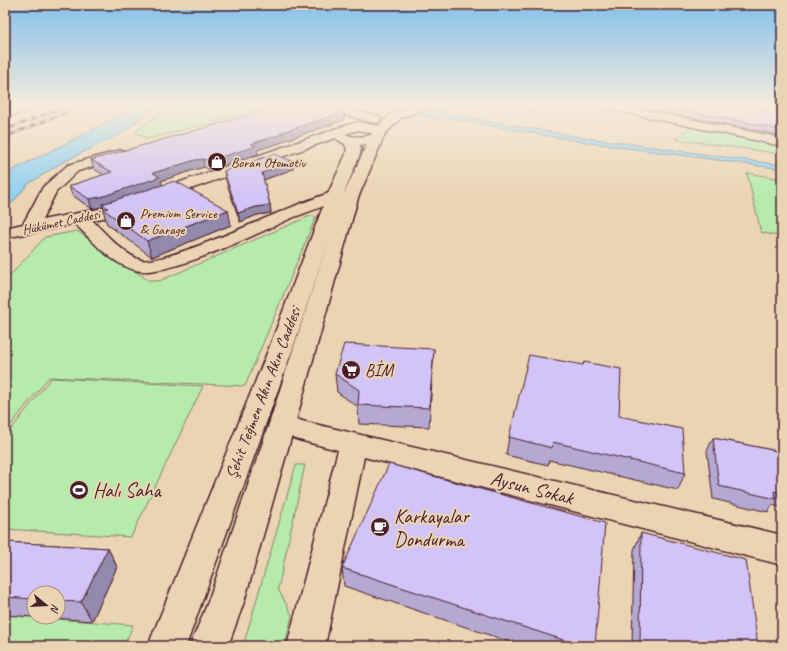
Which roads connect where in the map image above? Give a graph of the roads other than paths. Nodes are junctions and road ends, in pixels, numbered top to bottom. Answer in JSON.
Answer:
{"nodes":[{"id":1,"x":341,"y":135,"type":"edge"},
{"id":2,"x":359,"y":135,"type":"edge"},
{"id":3,"x":359,"y":135,"type":"edge"},
{"id":4,"x":751,"y":135,"type":"edge"},
{"id":5,"x":782,"y":142,"type":"edge"},
{"id":6,"x":134,"y":150,"type":"edge"},
{"id":7,"x":335,"y":196,"type":"junction"},
{"id":8,"x":79,"y":218,"type":"junction"},
{"id":9,"x":15,"y":231,"type":"edge"},
{"id":10,"x":282,"y":424,"type":"junction"},
{"id":11,"x":353,"y":444,"type":"junction"},
{"id":12,"x":782,"y":550,"type":"edge"},
{"id":13,"x":167,"y":646,"type":"edge"},
{"id":14,"x":209,"y":646,"type":"edge"},
{"id":15,"x":306,"y":646,"type":"edge"}],
"edges":[{"from":1,"to":8,"type":"street","name":"Hükümet Caddesi"},
{"from":2,"to":7,"type":"street","name":"Şehit Teğmen Akın Akın Caddesi"},
{"from":3,"to":10,"type":"street","name":"Şehit Teğmen Akın Akın Caddesi"},
{"from":4,"to":5,"type":"street"},
{"from":6,"to":9,"type":"street"},
{"from":7,"to":8,"type":"street"},
{"from":7,"to":13,"type":"street","name":"Şehit Teğmen Akın Akın Caddesi"},
{"from":8,"to":9,"type":"street","name":"Hükümet Caddesi"},
{"from":10,"to":11,"type":"street","name":"Aysun Sokak"},
{"from":10,"to":14,"type":"street","name":"Şehit Teğmen Akın Akın Caddesi"},
{"from":11,"to":12,"type":"street","name":"Aysun Sokak"},
{"from":11,"to":15,"type":"street"}]}
